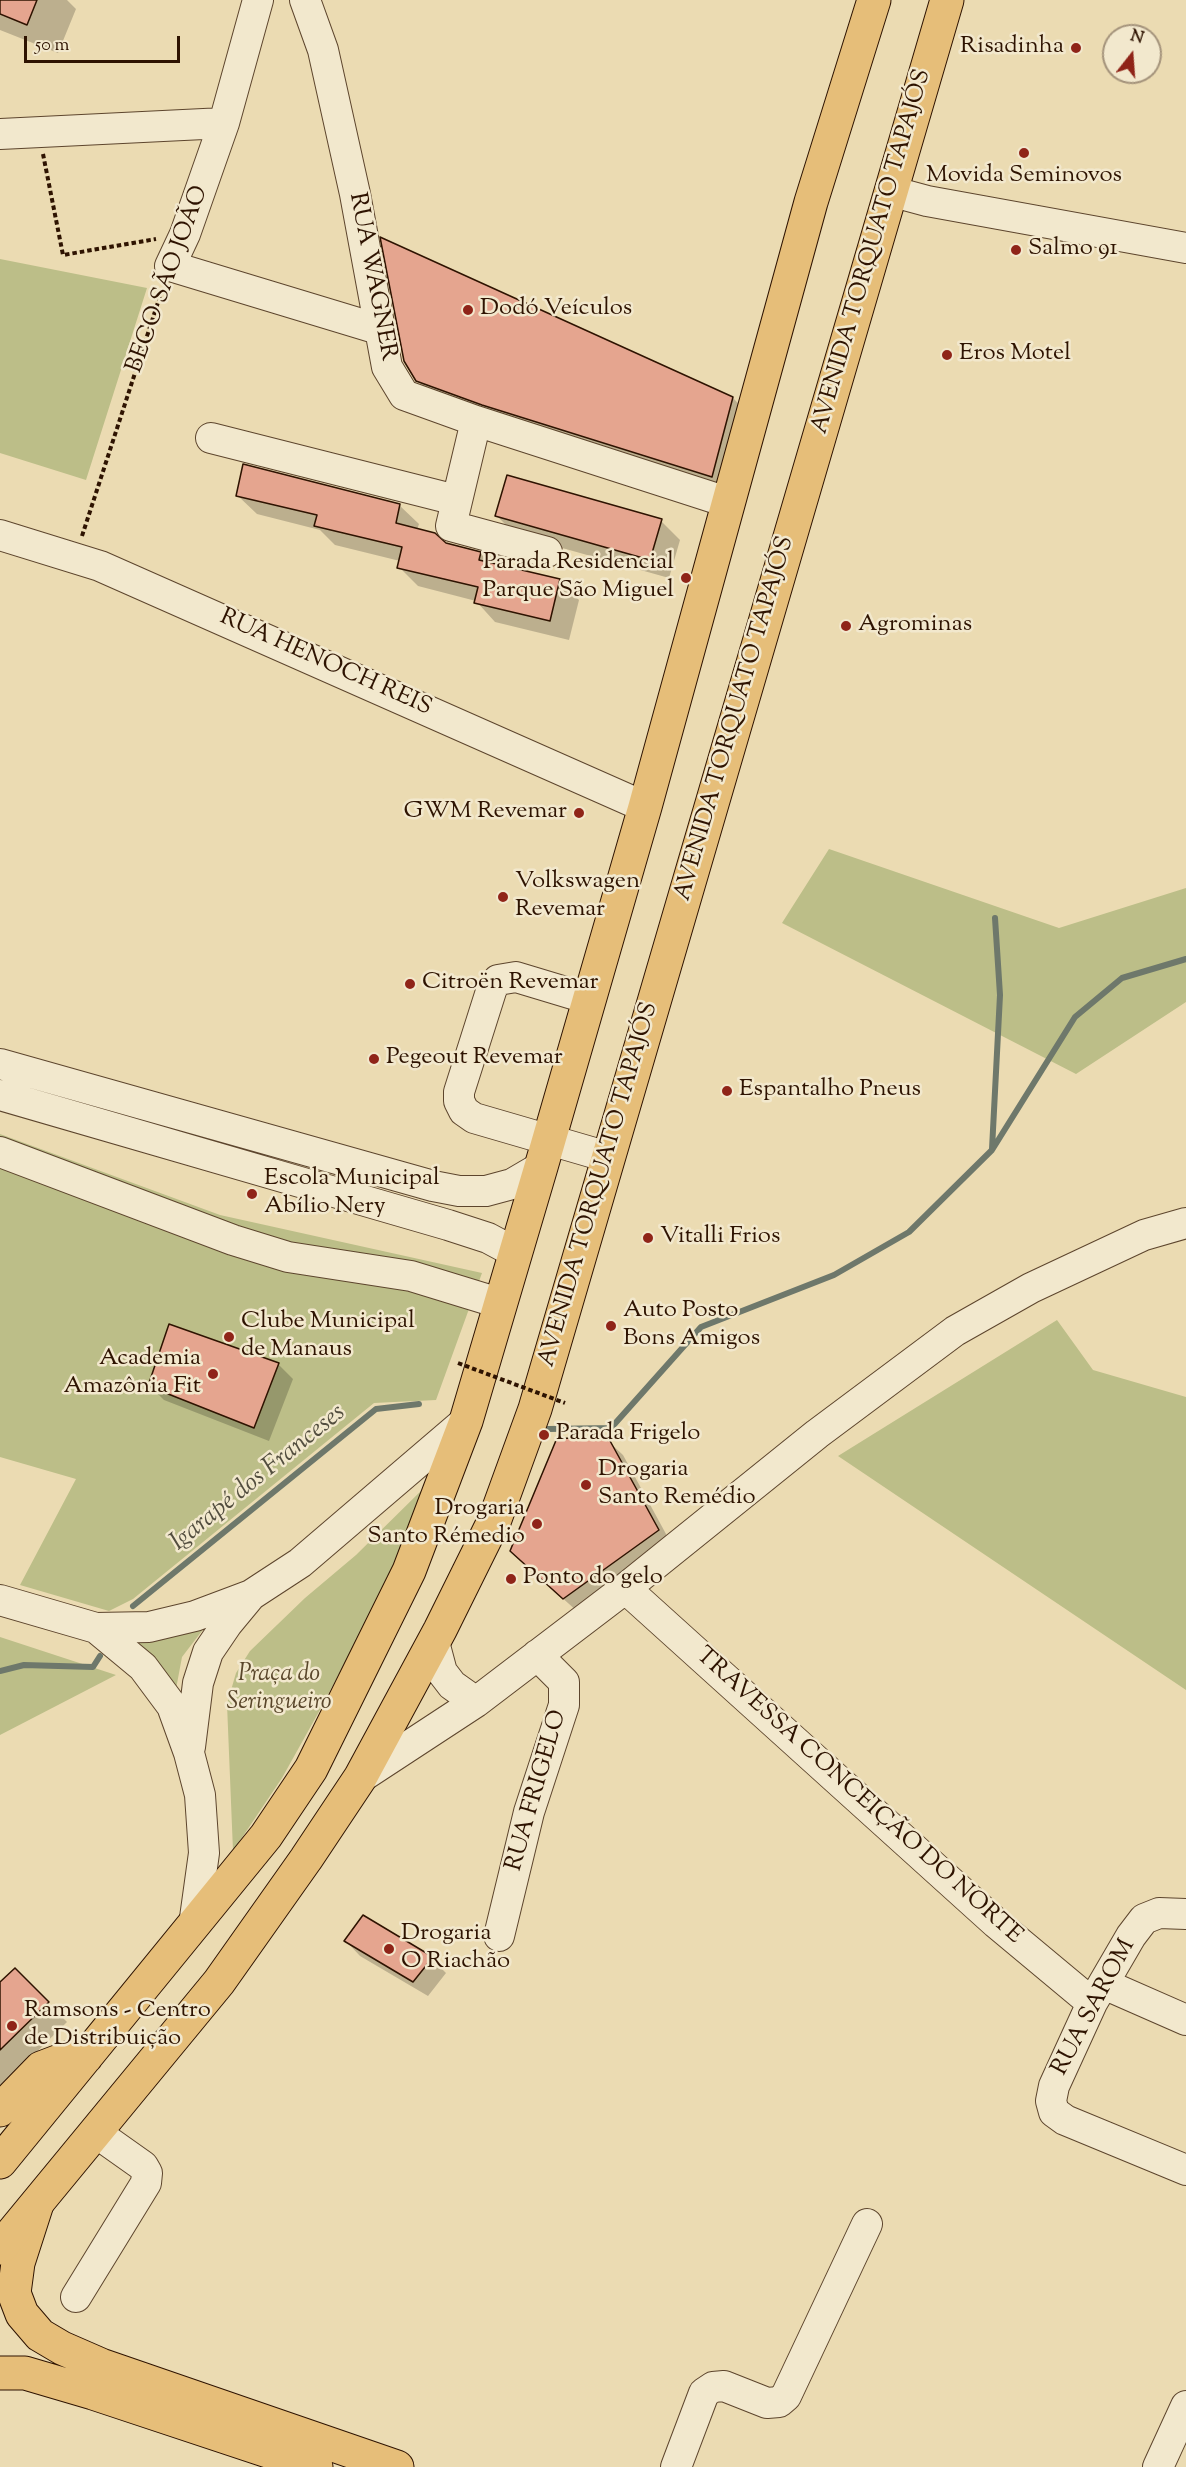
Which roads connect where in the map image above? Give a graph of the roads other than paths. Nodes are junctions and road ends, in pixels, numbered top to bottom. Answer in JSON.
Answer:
{"nodes":[{"id":1,"x":258,"y":0,"type":"edge"},
{"id":2,"x":305,"y":0,"type":"edge"},
{"id":3,"x":874,"y":0,"type":"edge"},
{"id":4,"x":947,"y":0,"type":"edge"},
{"id":5,"x":224,"y":123,"type":"junction"},
{"id":6,"x":0,"y":134,"type":"edge"},
{"id":7,"x":891,"y":191,"type":"junction"},
{"id":8,"x":1186,"y":248,"type":"edge"},
{"id":9,"x":378,"y":329,"type":"junction"},
{"id":10,"x":476,"y":421,"type":"junction"},
{"id":11,"x":211,"y":438,"type":"dead end"},
{"id":12,"x":456,"y":500,"type":"junction"},
{"id":13,"x":727,"y":502,"type":"junction"},
{"id":14,"x":0,"y":535,"type":"edge"},
{"id":15,"x":547,"y":552,"type":"dead end"},
{"id":16,"x":645,"y":807,"type":"junction"},
{"id":17,"x":589,"y":999,"type":"junction"},
{"id":18,"x":0,"y":1064,"type":"edge"},
{"id":19,"x":65,"y":1082,"type":"junction"},
{"id":20,"x":0,"y":1095,"type":"edge"},
{"id":21,"x":57,"y":1112,"type":"junction"},
{"id":22,"x":301,"y":1149,"type":"junction"},
{"id":23,"x":0,"y":1152,"type":"edge"},
{"id":24,"x":545,"y":1154,"type":"junction"},
{"id":25,"x":608,"y":1156,"type":"junction"},
{"id":26,"x":294,"y":1180,"type":"junction"},
{"id":27,"x":1186,"y":1223,"type":"edge"},
{"id":28,"x":516,"y":1253,"type":"junction"},
{"id":29,"x":499,"y":1303,"type":"junction"},
{"id":30,"x":466,"y":1421,"type":"junction"},
{"id":31,"x":627,"y":1587,"type":"junction"},
{"id":32,"x":250,"y":1595,"type":"junction"},
{"id":33,"x":0,"y":1600,"type":"edge"},
{"id":34,"x":96,"y":1628,"type":"junction"},
{"id":35,"x":434,"y":1642,"type":"junction"},
{"id":36,"x":537,"y":1655,"type":"junction"},
{"id":37,"x":476,"y":1702,"type":"junction"},
{"id":38,"x":189,"y":1753,"type":"junction"},
{"id":39,"x":360,"y":1778,"type":"junction"},
{"id":40,"x":1186,"y":1914,"type":"edge"},
{"id":41,"x":194,"y":1925,"type":"junction"},
{"id":42,"x":499,"y":1936,"type":"dead end"},
{"id":43,"x":1098,"y":1993,"type":"junction"},
{"id":44,"x":1186,"y":2020,"type":"edge"},
{"id":45,"x":86,"y":2057,"type":"junction"},
{"id":46,"x":0,"y":2110,"type":"edge"},
{"id":47,"x":95,"y":2132,"type":"junction"},
{"id":48,"x":0,"y":2162,"type":"edge"},
{"id":49,"x":1186,"y":2170,"type":"edge"},
{"id":50,"x":38,"y":2204,"type":"junction"},
{"id":51,"x":867,"y":2224,"type":"dead end"},
{"id":52,"x":0,"y":2248,"type":"edge"},
{"id":53,"x":76,"y":2296,"type":"dead end"},
{"id":54,"x":0,"y":2373,"type":"edge"},
{"id":55,"x":1186,"y":2406,"type":"edge"},
{"id":56,"x":316,"y":2467,"type":"edge"},
{"id":57,"x":397,"y":2467,"type":"edge"},
{"id":58,"x":676,"y":2467,"type":"edge"},
{"id":59,"x":1158,"y":2467,"type":"edge"}],
"edges":[{"from":1,"to":5,"type":"street","name":"BECO SÃO JOÃO"},
{"from":2,"to":9,"type":"street","name":"RUA WAGNER"},
{"from":3,"to":13,"type":"main road"},
{"from":4,"to":7,"type":"main road","name":"AVENIDA TORQUATO TAPAJÓS"},
{"from":5,"to":6,"type":"street"},
{"from":5,"to":9,"type":"street","name":"BECO SÃO JOÃO"},
{"from":7,"to":8,"type":"street"},
{"from":7,"to":25,"type":"main road","name":"AVENIDA TORQUATO TAPAJÓS"},
{"from":9,"to":10,"type":"street","name":"RUA WAGNER"},
{"from":10,"to":12,"type":"street"},
{"from":10,"to":13,"type":"street","name":"RUA WAGNER"},
{"from":11,"to":12,"type":"street"},
{"from":12,"to":15,"type":"street"},
{"from":13,"to":16,"type":"main road"},
{"from":14,"to":16,"type":"street","name":"RUA HENOCH REIS"},
{"from":16,"to":17,"type":"main road"},
{"from":17,"to":24,"type":"main road"},
{"from":17,"to":24,"type":"street"},
{"from":18,"to":19,"type":"street"},
{"from":19,"to":21,"type":"street"},
{"from":19,"to":22,"type":"street"},
{"from":20,"to":21,"type":"street"},
{"from":21,"to":26,"type":"street"},
{"from":22,"to":24,"type":"street"},
{"from":22,"to":26,"type":"street"},
{"from":23,"to":29,"type":"street"},
{"from":24,"to":25,"type":"street"},
{"from":24,"to":28,"type":"main road"},
{"from":25,"to":35,"type":"main road","name":"AVENIDA TORQUATO TAPAJÓS"},
{"from":26,"to":28,"type":"street"},
{"from":27,"to":31,"type":"street"},
{"from":28,"to":29,"type":"main road"},
{"from":29,"to":30,"type":"main road"},
{"from":30,"to":32,"type":"street"},
{"from":30,"to":41,"type":"main road"},
{"from":31,"to":36,"type":"street"},
{"from":31,"to":43,"type":"street","name":"TRAVESSA CONCEIÇÃO DO NORTE"},
{"from":32,"to":34,"type":"street"},
{"from":32,"to":38,"type":"street"},
{"from":33,"to":34,"type":"street"},
{"from":34,"to":38,"type":"street"},
{"from":35,"to":37,"type":"street"},
{"from":35,"to":39,"type":"main road","name":"AVENIDA TORQUATO TAPAJÓS"},
{"from":36,"to":37,"type":"street"},
{"from":36,"to":42,"type":"street","name":"RUA FRIGELO"},
{"from":37,"to":39,"type":"street"},
{"from":38,"to":41,"type":"street"},
{"from":39,"to":47,"type":"main road","name":"AVENIDA TORQUATO TAPAJÓS"},
{"from":40,"to":43,"type":"street","name":"RUA SAROM"},
{"from":41,"to":45,"type":"main road"},
{"from":43,"to":44,"type":"street","name":"TRAVESSA CONCEIÇÃO DO NORTE"},
{"from":43,"to":49,"type":"street","name":"RUA SAROM"},
{"from":45,"to":46,"type":"main road"},
{"from":45,"to":48,"type":"main road"},
{"from":47,"to":50,"type":"main road","name":"AVENIDA TORQUATO TAPAJÓS"},
{"from":47,"to":53,"type":"street"},
{"from":50,"to":52,"type":"main road","name":"AVENIDA TORQUATO TAPAJÓS"},
{"from":50,"to":57,"type":"main road"},
{"from":51,"to":58,"type":"street"},
{"from":54,"to":56,"type":"main road"},
{"from":55,"to":59,"type":"street"}]}
